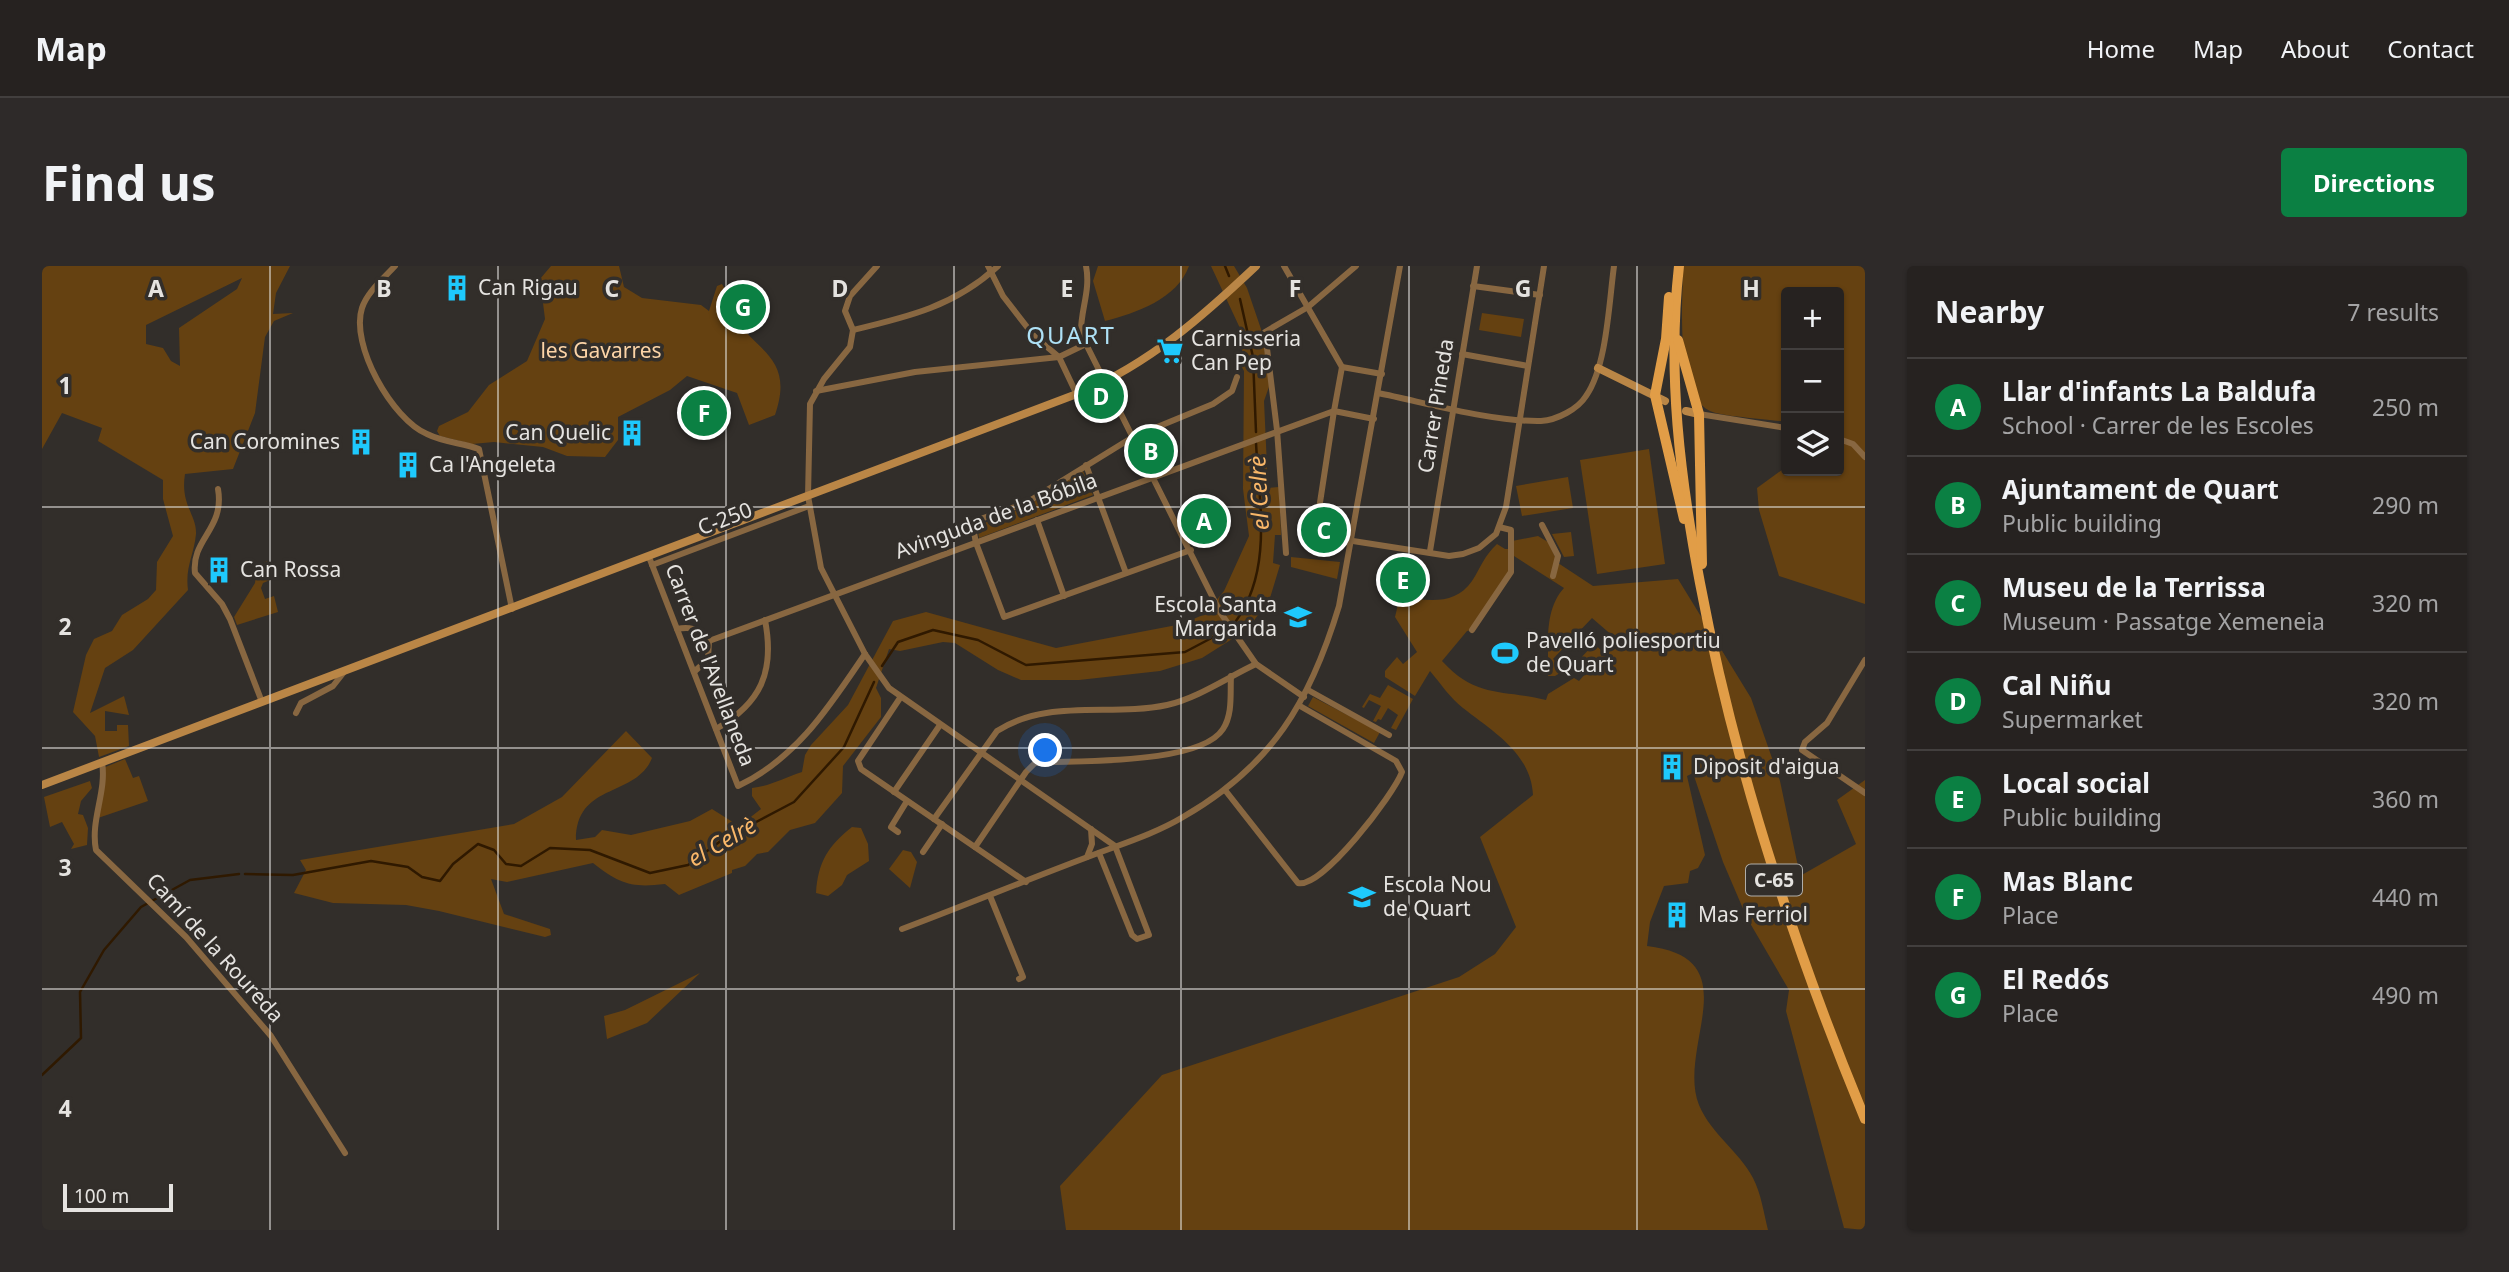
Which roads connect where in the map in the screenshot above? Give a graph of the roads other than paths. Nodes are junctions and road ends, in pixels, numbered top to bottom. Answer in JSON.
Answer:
{"nodes":[{"id":1,"x":395,"y":266,"type":"edge"},
{"id":2,"x":877,"y":266,"type":"edge"},
{"id":3,"x":998,"y":266,"type":"edge"},
{"id":4,"x":1086,"y":266,"type":"edge"},
{"id":5,"x":1256,"y":266,"type":"edge"},
{"id":6,"x":1284,"y":266,"type":"edge"},
{"id":7,"x":1356,"y":266,"type":"edge"},
{"id":8,"x":1399,"y":266,"type":"edge"},
{"id":9,"x":1477,"y":266,"type":"edge"},
{"id":10,"x":1544,"y":266,"type":"edge"},
{"id":11,"x":1615,"y":266,"type":"edge"},
{"id":12,"x":1679,"y":267,"type":"edge"},
{"id":13,"x":989,"y":269,"type":"edge"},
{"id":14,"x":1474,"y":286,"type":"junction"},
{"id":15,"x":1539,"y":295,"type":"junction"},
{"id":16,"x":1308,"y":307,"type":"junction"},
{"id":17,"x":1674,"y":323,"type":"junction"},
{"id":18,"x":853,"y":330,"type":"junction"},
{"id":19,"x":1086,"y":344,"type":"junction"},
{"id":20,"x":1462,"y":354,"type":"junction"},
{"id":21,"x":1059,"y":357,"type":"junction"},
{"id":22,"x":1528,"y":366,"type":"junction"},
{"id":23,"x":1342,"y":367,"type":"junction"},
{"id":24,"x":1598,"y":368,"type":"junction"},
{"id":25,"x":1382,"y":374,"type":"junction"},
{"id":26,"x":1237,"y":377,"type":"dead end"},
{"id":27,"x":1105,"y":383,"type":"junction"},
{"id":28,"x":816,"y":391,"type":"junction"},
{"id":29,"x":1378,"y":393,"type":"junction"},
{"id":30,"x":1077,"y":395,"type":"junction"},
{"id":31,"x":1655,"y":395,"type":"junction"},
{"id":32,"x":1665,"y":401,"type":"dead end"},
{"id":33,"x":1453,"y":408,"type":"junction"},
{"id":34,"x":1334,"y":411,"type":"junction"},
{"id":35,"x":1686,"y":411,"type":"dead end"},
{"id":36,"x":1699,"y":414,"type":"junction"},
{"id":37,"x":1520,"y":418,"type":"junction"},
{"id":38,"x":1374,"y":419,"type":"junction"},
{"id":39,"x":1781,"y":427,"type":"edge"},
{"id":40,"x":1277,"y":430,"type":"junction"},
{"id":41,"x":1133,"y":437,"type":"junction"},
{"id":42,"x":1844,"y":441,"type":"edge"},
{"id":43,"x":1865,"y":457,"type":"edge"},
{"id":44,"x":1086,"y":466,"type":"junction"},
{"id":45,"x":1154,"y":476,"type":"junction"},
{"id":46,"x":218,"y":489,"type":"dead end"},
{"id":47,"x":808,"y":496,"type":"junction"},
{"id":48,"x":1098,"y":497,"type":"junction"},
{"id":49,"x":810,"y":506,"type":"junction"},
{"id":50,"x":1319,"y":509,"type":"dead end"},
{"id":51,"x":1037,"y":520,"type":"junction"},
{"id":52,"x":1542,"y":525,"type":"dead end"},
{"id":53,"x":1499,"y":527,"type":"junction"},
{"id":54,"x":1353,"y":541,"type":"junction"},
{"id":55,"x":976,"y":542,"type":"junction"},
{"id":56,"x":1692,"y":542,"type":"junction"},
{"id":57,"x":1191,"y":550,"type":"junction"},
{"id":58,"x":1430,"y":551,"type":"junction"},
{"id":59,"x":1286,"y":554,"type":"dead end"},
{"id":60,"x":651,"y":561,"type":"junction"},
{"id":61,"x":1126,"y":573,"type":"junction"},
{"id":62,"x":1553,"y":576,"type":"dead end"},
{"id":63,"x":832,"y":594,"type":"junction"},
{"id":64,"x":1065,"y":596,"type":"junction"},
{"id":65,"x":512,"y":609,"type":"junction"},
{"id":66,"x":765,"y":620,"type":"junction"},
{"id":67,"x":677,"y":629,"type":"junction"},
{"id":68,"x":1472,"y":630,"type":"dead end"},
{"id":69,"x":1709,"y":633,"type":"junction"},
{"id":70,"x":709,"y":641,"type":"junction"},
{"id":71,"x":865,"y":654,"type":"junction"},
{"id":72,"x":1865,"y":660,"type":"edge"},
{"id":73,"x":1256,"y":664,"type":"junction"},
{"id":74,"x":344,"y":672,"type":"junction"},
{"id":75,"x":694,"y":672,"type":"junction"},
{"id":76,"x":1861,"y":673,"type":"edge"},
{"id":77,"x":1231,"y":676,"type":"junction"},
{"id":78,"x":1308,"y":690,"type":"junction"},
{"id":79,"x":900,"y":698,"type":"junction"},
{"id":80,"x":1304,"y":698,"type":"junction"},
{"id":81,"x":262,"y":702,"type":"junction"},
{"id":82,"x":1300,"y":706,"type":"junction"},
{"id":83,"x":296,"y":713,"type":"dead end"},
{"id":84,"x":940,"y":725,"type":"junction"},
{"id":85,"x":716,"y":729,"type":"junction"},
{"id":86,"x":1390,"y":735,"type":"dead end"},
{"id":87,"x":982,"y":752,"type":"junction"},
{"id":88,"x":102,"y":762,"type":"junction"},
{"id":89,"x":1021,"y":779,"type":"junction"},
{"id":90,"x":42,"y":785,"type":"edge"},
{"id":91,"x":1225,"y":790,"type":"junction"},
{"id":92,"x":894,"y":792,"type":"junction"},
{"id":93,"x":1865,"y":793,"type":"edge"},
{"id":94,"x":907,"y":801,"type":"junction"},
{"id":95,"x":934,"y":819,"type":"junction"},
{"id":96,"x":942,"y":824,"type":"junction"},
{"id":97,"x":1090,"y":827,"type":"junction"},
{"id":98,"x":898,"y":832,"type":"dead end"},
{"id":99,"x":1115,"y":846,"type":"junction"},
{"id":100,"x":975,"y":847,"type":"junction"},
{"id":101,"x":923,"y":852,"type":"dead end"},
{"id":102,"x":1099,"y":853,"type":"junction"},
{"id":103,"x":1087,"y":857,"type":"junction"},
{"id":104,"x":1026,"y":882,"type":"junction"},
{"id":105,"x":990,"y":896,"type":"junction"},
{"id":106,"x":902,"y":929,"type":"dead end"},
{"id":107,"x":1019,"y":979,"type":"dead end"},
{"id":108,"x":1865,"y":1119,"type":"edge"},
{"id":109,"x":345,"y":1153,"type":"dead end"}],
"edges":[{"from":1,"to":65,"type":"street"},
{"from":2,"to":18,"type":"street"},
{"from":3,"to":13,"type":"street"},
{"from":4,"to":19,"type":"street"},
{"from":5,"to":27,"type":"main road","number":"C-250"},
{"from":6,"to":16,"type":"street"},
{"from":7,"to":16,"type":"street"},
{"from":8,"to":25,"type":"street"},
{"from":9,"to":14,"type":"street","name":"Carrer Pineda"},
{"from":10,"to":15,"type":"street"},
{"from":11,"to":24,"type":"street"},
{"from":12,"to":17,"type":"main road","number":"C-65"},
{"from":12,"to":31,"type":"main road"},
{"from":13,"to":18,"type":"street"},
{"from":13,"to":21,"type":"street"},
{"from":14,"to":15,"type":"street"},
{"from":14,"to":20,"type":"street","name":"Carrer Pineda"},
{"from":15,"to":22,"type":"street"},
{"from":16,"to":23,"type":"street"},
{"from":16,"to":40,"type":"street"},
{"from":17,"to":36,"type":"main road"},
{"from":17,"to":56,"type":"main road","number":"C-65"},
{"from":18,"to":28,"type":"street"},
{"from":19,"to":21,"type":"street"},
{"from":19,"to":27,"type":"street"},
{"from":20,"to":22,"type":"street"},
{"from":20,"to":33,"type":"street","name":"Carrer Pineda"},
{"from":21,"to":28,"type":"street"},
{"from":21,"to":30,"type":"street"},
{"from":22,"to":37,"type":"street"},
{"from":23,"to":25,"type":"street"},
{"from":23,"to":34,"type":"street"},
{"from":24,"to":31,"type":"main road"},
{"from":24,"to":37,"type":"street"},
{"from":25,"to":29,"type":"street"},
{"from":26,"to":41,"type":"street"},
{"from":27,"to":30,"type":"main road","number":"C-250"},
{"from":27,"to":41,"type":"street"},
{"from":28,"to":47,"type":"street"},
{"from":29,"to":33,"type":"street"},
{"from":29,"to":38,"type":"street"},
{"from":30,"to":47,"type":"main road","number":"C-250"},
{"from":31,"to":32,"type":"main road"},
{"from":31,"to":56,"type":"main road"},
{"from":33,"to":37,"type":"street"},
{"from":33,"to":58,"type":"street","name":"Carrer Pineda"},
{"from":34,"to":38,"type":"street"},
{"from":34,"to":40,"type":"street","name":"Avinguda de la Bóbila"},
{"from":34,"to":50,"type":"street"},
{"from":35,"to":36,"type":"main road"},
{"from":36,"to":39,"type":"street"},
{"from":36,"to":69,"type":"main road"},
{"from":37,"to":53,"type":"street"},
{"from":38,"to":54,"type":"street"},
{"from":40,"to":45,"type":"street","name":"Avinguda de la Bóbila"},
{"from":40,"to":59,"type":"street"},
{"from":41,"to":44,"type":"street"},
{"from":41,"to":45,"type":"street"},
{"from":42,"to":43,"type":"street"},
{"from":44,"to":48,"type":"street"},
{"from":44,"to":55,"type":"street"},
{"from":45,"to":48,"type":"street","name":"Avinguda de la Bóbila"},
{"from":45,"to":57,"type":"street"},
{"from":46,"to":81,"type":"street"},
{"from":47,"to":49,"type":"street"},
{"from":47,"to":60,"type":"main road","number":"C-250"},
{"from":48,"to":51,"type":"street","name":"Avinguda de la Bóbila"},
{"from":48,"to":61,"type":"street"},
{"from":49,"to":60,"type":"street","name":"C-250"},
{"from":49,"to":63,"type":"street"},
{"from":51,"to":55,"type":"street","name":"Avinguda de la Bóbila"},
{"from":51,"to":64,"type":"street"},
{"from":52,"to":62,"type":"street"},
{"from":53,"to":58,"type":"street"},
{"from":53,"to":68,"type":"street"},
{"from":54,"to":58,"type":"street"},
{"from":54,"to":78,"type":"street"},
{"from":55,"to":63,"type":"street","name":"Avinguda de la Bóbila"},
{"from":55,"to":64,"type":"street"},
{"from":56,"to":69,"type":"main road","number":"C-65"},
{"from":57,"to":61,"type":"street"},
{"from":57,"to":73,"type":"street"},
{"from":60,"to":65,"type":"main road","number":"C-250"},
{"from":60,"to":67,"type":"street","name":"Carrer de l'Avellaneda"},
{"from":61,"to":64,"type":"street"},
{"from":63,"to":66,"type":"street","name":"Avinguda de la Bóbila"},
{"from":63,"to":71,"type":"street"},
{"from":65,"to":74,"type":"main road","number":"C-250"},
{"from":66,"to":70,"type":"street","name":"Avinguda de la Bóbila"},
{"from":66,"to":85,"type":"street"},
{"from":67,"to":70,"type":"street"},
{"from":67,"to":75,"type":"street","name":"Carrer de l'Avellaneda"},
{"from":69,"to":108,"type":"main road","number":"C-65"},
{"from":70,"to":75,"type":"street"},
{"from":71,"to":79,"type":"street"},
{"from":71,"to":85,"type":"street","name":"Carrer de l'Avellaneda"},
{"from":72,"to":76,"type":"street"},
{"from":73,"to":77,"type":"street"},
{"from":73,"to":80,"type":"street"},
{"from":74,"to":81,"type":"main road","number":"C-250"},
{"from":74,"to":83,"type":"street"},
{"from":75,"to":85,"type":"street","name":"Carrer de l'Avellaneda"},
{"from":76,"to":93,"type":"street"},
{"from":77,"to":87,"type":"street"},
{"from":77,"to":89,"type":"street"},
{"from":78,"to":80,"type":"street"},
{"from":78,"to":86,"type":"street"},
{"from":79,"to":84,"type":"street"},
{"from":79,"to":92,"type":"street"},
{"from":80,"to":82,"type":"street"},
{"from":81,"to":88,"type":"main road","number":"C-250"},
{"from":82,"to":91,"type":"street"},
{"from":82,"to":91,"type":"street"},
{"from":84,"to":87,"type":"street"},
{"from":84,"to":92,"type":"street"},
{"from":87,"to":89,"type":"street"},
{"from":87,"to":95,"type":"street"},
{"from":88,"to":90,"type":"main road","number":"C-250"},
{"from":88,"to":109,"type":"street","name":"Camí de la Roureda"},
{"from":89,"to":97,"type":"street"},
{"from":89,"to":100,"type":"street"},
{"from":91,"to":99,"type":"street"},
{"from":92,"to":94,"type":"street"},
{"from":94,"to":95,"type":"street"},
{"from":94,"to":98,"type":"street"},
{"from":95,"to":96,"type":"street"},
{"from":96,"to":100,"type":"street"},
{"from":96,"to":101,"type":"street"},
{"from":97,"to":99,"type":"street"},
{"from":97,"to":103,"type":"street"},
{"from":99,"to":102,"type":"street"},
{"from":99,"to":102,"type":"street"},
{"from":100,"to":104,"type":"street"},
{"from":102,"to":103,"type":"street"},
{"from":103,"to":104,"type":"street"},
{"from":104,"to":105,"type":"street"},
{"from":105,"to":106,"type":"street"},
{"from":105,"to":107,"type":"street"}]}
